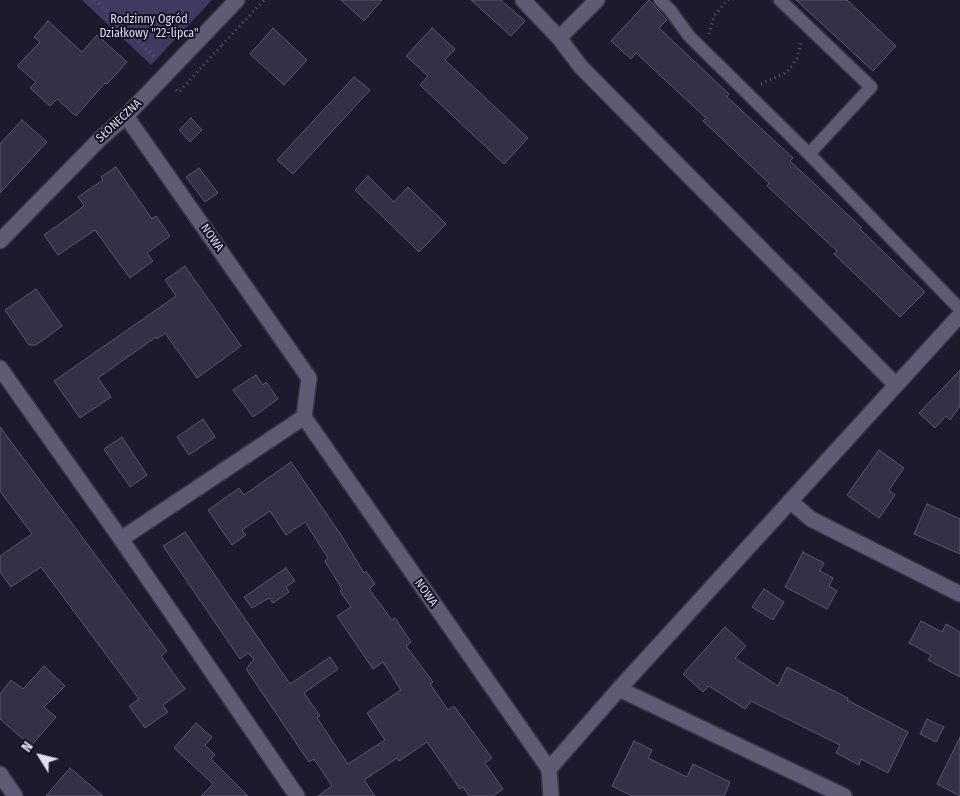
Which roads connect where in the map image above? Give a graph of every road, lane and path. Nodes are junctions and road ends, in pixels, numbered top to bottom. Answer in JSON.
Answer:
{"nodes":[{"id":1,"x":95,"y":0,"type":"edge"},
{"id":2,"x":237,"y":0,"type":"edge"},
{"id":3,"x":523,"y":0,"type":"edge"},
{"id":4,"x":597,"y":0,"type":"edge"},
{"id":5,"x":660,"y":0,"type":"edge"},
{"id":6,"x":729,"y":0,"type":"edge"},
{"id":7,"x":780,"y":0,"type":"edge"},
{"id":8,"x":799,"y":18,"type":"junction"},
{"id":9,"x":559,"y":38,"type":"junction"},
{"id":10,"x":706,"y":54,"type":"junction"},
{"id":11,"x":155,"y":58,"type":"dead end"},
{"id":12,"x":736,"y":84,"type":"junction"},
{"id":13,"x":126,"y":116,"type":"junction"},
{"id":14,"x":809,"y":154,"type":"junction"},
{"id":15,"x":0,"y":241,"type":"edge"},
{"id":16,"x":960,"y":309,"type":"edge"},
{"id":17,"x":957,"y":322,"type":"edge"},
{"id":18,"x":0,"y":368,"type":"edge"},
{"id":19,"x":896,"y":385,"type":"junction"},
{"id":20,"x":304,"y":417,"type":"junction"},
{"id":21,"x":790,"y":501,"type":"junction"},
{"id":22,"x":121,"y":539,"type":"junction"},
{"id":23,"x":960,"y":594,"type":"edge"},
{"id":24,"x":618,"y":689,"type":"junction"},
{"id":25,"x":549,"y":769,"type":"junction"},
{"id":26,"x":0,"y":774,"type":"edge"},
{"id":27,"x":15,"y":796,"type":"edge"},
{"id":28,"x":297,"y":796,"type":"edge"},
{"id":29,"x":551,"y":796,"type":"edge"},
{"id":30,"x":844,"y":796,"type":"edge"}],
"edges":[{"from":1,"to":11,"type":"path"},
{"from":2,"to":13,"type":"street","name":"SŁONECZNA"},
{"from":3,"to":9,"type":"street"},
{"from":4,"to":9,"type":"street"},
{"from":5,"to":10,"type":"lane"},
{"from":6,"to":10,"type":"path"},
{"from":7,"to":8,"type":"lane"},
{"from":8,"to":12,"type":"path"},
{"from":8,"to":14,"type":"lane"},
{"from":9,"to":19,"type":"street"},
{"from":10,"to":12,"type":"lane"},
{"from":12,"to":14,"type":"lane"},
{"from":13,"to":15,"type":"street","name":"SŁONECZNA"},
{"from":13,"to":20,"type":"street","name":"NOWA"},
{"from":14,"to":16,"type":"lane"},
{"from":17,"to":19,"type":"street"},
{"from":18,"to":22,"type":"street"},
{"from":19,"to":21,"type":"street"},
{"from":20,"to":22,"type":"street"},
{"from":20,"to":25,"type":"street","name":"NOWA"},
{"from":21,"to":23,"type":"street"},
{"from":21,"to":24,"type":"street"},
{"from":22,"to":28,"type":"street"},
{"from":24,"to":25,"type":"street"},
{"from":24,"to":30,"type":"street"},
{"from":25,"to":29,"type":"street"},
{"from":26,"to":27,"type":"street"}]}
